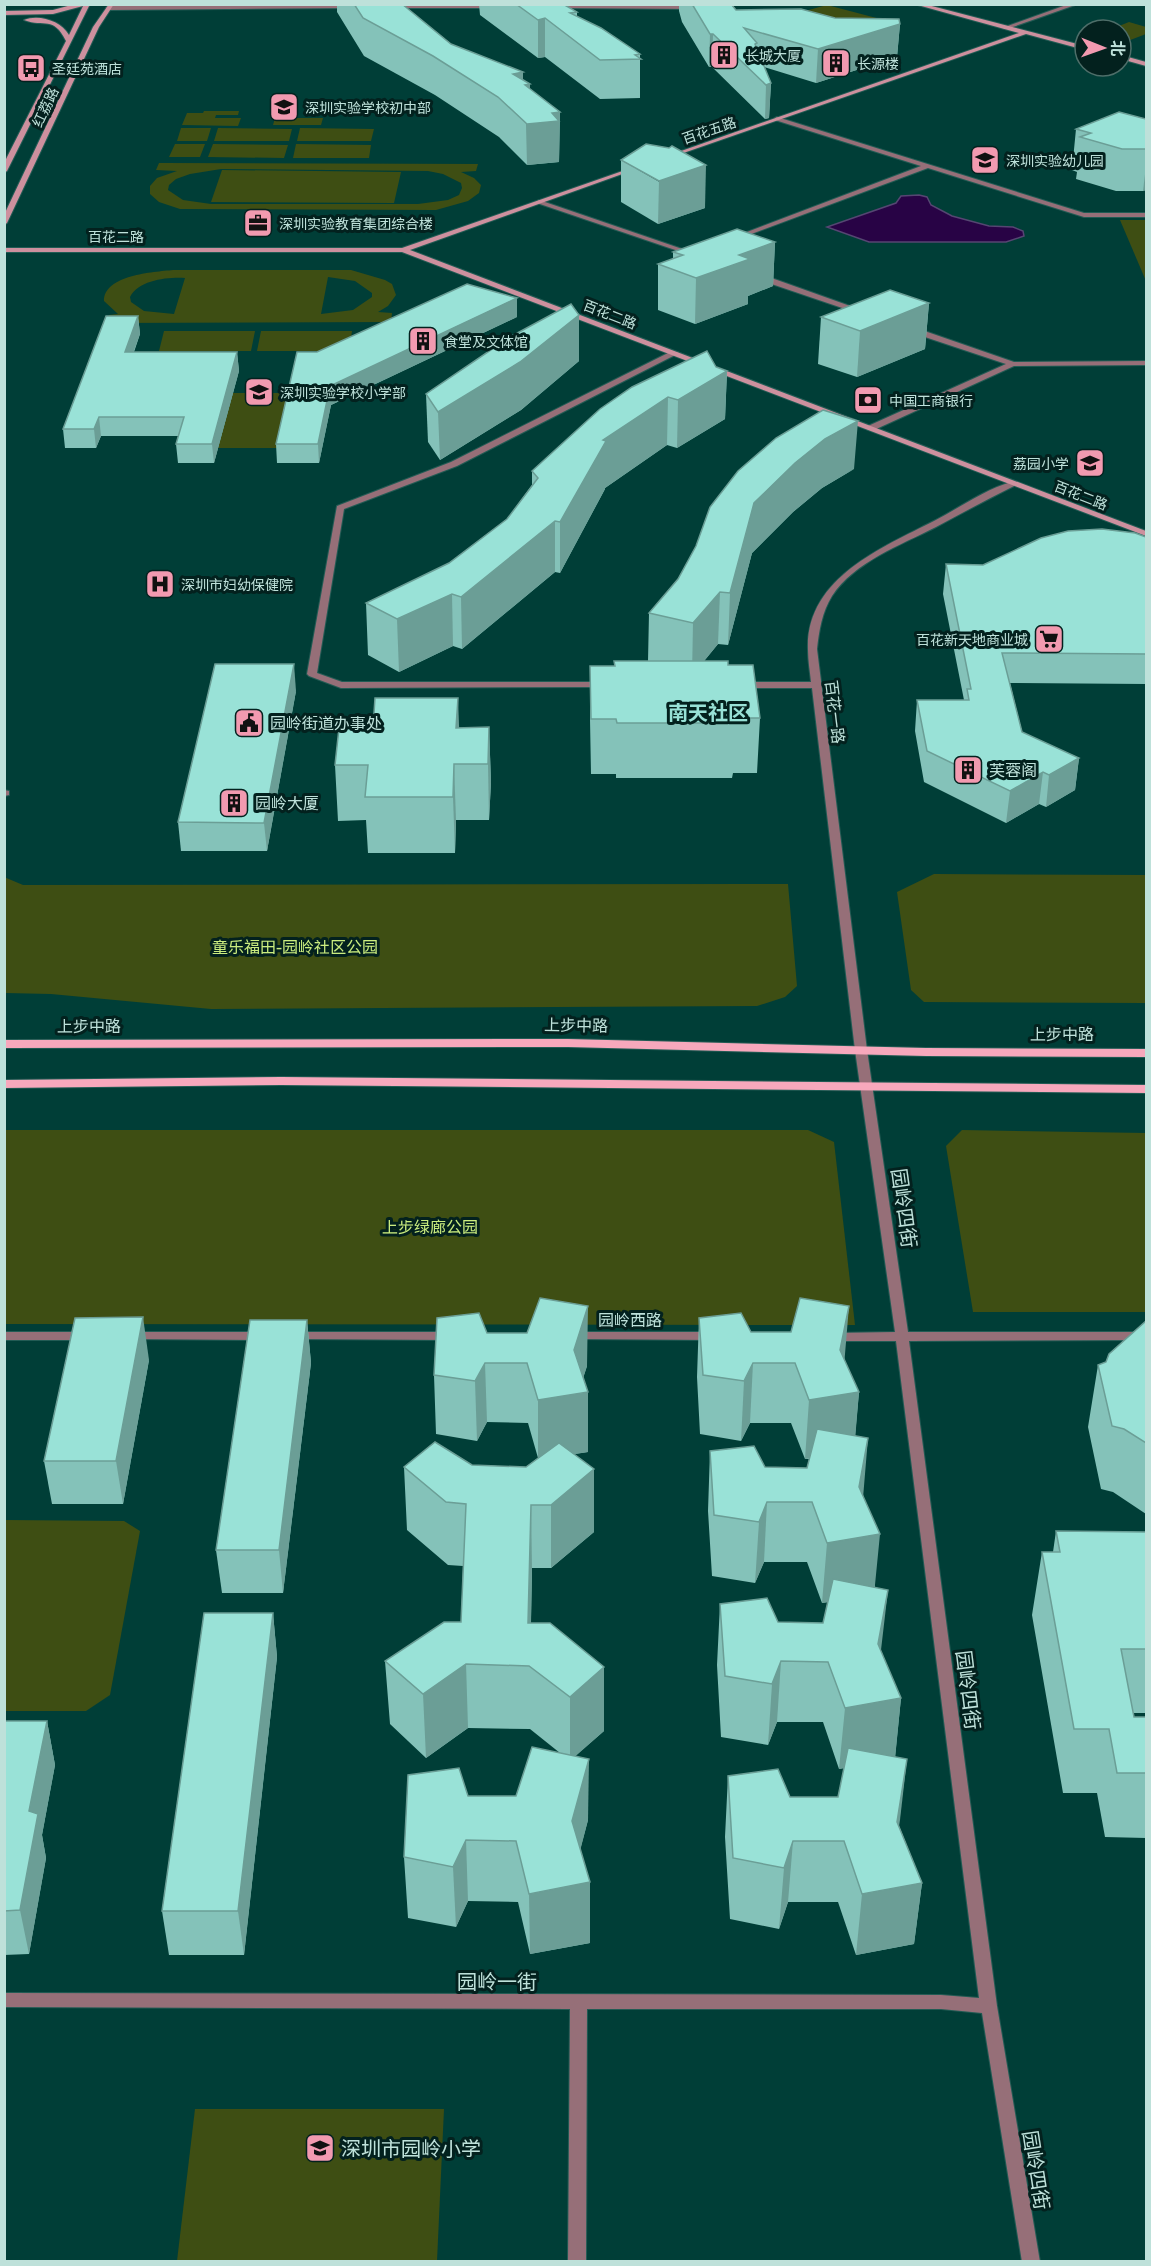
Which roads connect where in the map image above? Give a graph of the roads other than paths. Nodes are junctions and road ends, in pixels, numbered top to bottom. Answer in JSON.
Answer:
{"nodes":[{"id":1,"x":85,"y":4,"type":"edge"},
{"id":2,"x":916,"y":4,"type":"edge"},
{"id":3,"x":1076,"y":4,"type":"edge"},
{"id":4,"x":479,"y":5,"type":"edge"},
{"id":5,"x":110,"y":6,"type":"edge"},
{"id":6,"x":366,"y":6,"type":"edge"},
{"id":7,"x":378,"y":6,"type":"edge"},
{"id":8,"x":502,"y":6,"type":"dead end"},
{"id":9,"x":549,"y":6,"type":"edge"},
{"id":10,"x":704,"y":7,"type":"edge"},
{"id":11,"x":4,"y":13,"type":"edge"},
{"id":12,"x":4,"y":20,"type":"edge"},
{"id":13,"x":1005,"y":28,"type":"junction"},
{"id":14,"x":1024,"y":33,"type":"junction"},
{"id":15,"x":68,"y":40,"type":"junction"},
{"id":16,"x":1073,"y":45,"type":"edge"},
{"id":17,"x":777,"y":119,"type":"junction"},
{"id":18,"x":658,"y":160,"type":"edge"},
{"id":19,"x":647,"y":164,"type":"edge"},
{"id":20,"x":928,"y":166,"type":"junction"},
{"id":21,"x":4,"y":171,"type":"edge"},
{"id":22,"x":539,"y":202,"type":"junction"},
{"id":23,"x":1146,"y":214,"type":"edge"},
{"id":24,"x":4,"y":223,"type":"edge"},
{"id":25,"x":726,"y":242,"type":"edge"},
{"id":26,"x":4,"y":250,"type":"edge"},
{"id":27,"x":402,"y":250,"type":"junction"},
{"id":28,"x":704,"y":254,"type":"edge"},
{"id":29,"x":748,"y":273,"type":"edge"},
{"id":30,"x":869,"y":315,"type":"edge"},
{"id":31,"x":902,"y":326,"type":"edge"},
{"id":32,"x":675,"y":353,"type":"junction"},
{"id":33,"x":1146,"y":363,"type":"edge"},
{"id":34,"x":1013,"y":364,"type":"junction"},
{"id":35,"x":871,"y":429,"type":"junction"},
{"id":36,"x":1011,"y":484,"type":"junction"},
{"id":37,"x":1146,"y":534,"type":"edge"},
{"id":38,"x":614,"y":685,"type":"edge"},
{"id":39,"x":733,"y":685,"type":"edge"},
{"id":40,"x":816,"y":685,"type":"junction"},
{"id":41,"x":4,"y":1036,"type":"edge"},
{"id":42,"x":4,"y":1044,"type":"edge"},
{"id":43,"x":47,"y":1044,"type":"junction"},
{"id":44,"x":861,"y":1050,"type":"junction"},
{"id":45,"x":1146,"y":1053,"type":"edge"},
{"id":46,"x":4,"y":1084,"type":"edge"},
{"id":47,"x":867,"y":1087,"type":"junction"},
{"id":48,"x":1146,"y":1089,"type":"edge"},
{"id":49,"x":4,"y":1336,"type":"edge"},
{"id":50,"x":464,"y":1336,"type":"edge"},
{"id":51,"x":559,"y":1336,"type":"edge"},
{"id":52,"x":725,"y":1336,"type":"edge"},
{"id":53,"x":1146,"y":1336,"type":"edge"},
{"id":54,"x":819,"y":1337,"type":"edge"},
{"id":55,"x":902,"y":1337,"type":"junction"},
{"id":56,"x":4,"y":2000,"type":"edge"},
{"id":57,"x":579,"y":2002,"type":"junction"},
{"id":58,"x":989,"y":2006,"type":"junction"},
{"id":59,"x":577,"y":2262,"type":"edge"},
{"id":60,"x":1031,"y":2262,"type":"edge"}],
"edges":[{"from":1,"to":11,"type":"street"},
{"from":1,"to":15,"type":"street","name":"红荔路"},
{"from":2,"to":13,"type":"street"},
{"from":3,"to":13,"type":"street"},
{"from":4,"to":7,"type":"street"},
{"from":4,"to":8,"type":"street"},
{"from":5,"to":6,"type":"street"},
{"from":5,"to":24,"type":"street","name":"红荔路"},
{"from":9,"to":10,"type":"street"},
{"from":12,"to":15,"type":"street"},
{"from":13,"to":14,"type":"street"},
{"from":14,"to":16,"type":"street"},
{"from":14,"to":17,"type":"street","name":"百花五路"},
{"from":15,"to":21,"type":"street","name":"红荔路"},
{"from":17,"to":18,"type":"street","name":"百花五路"},
{"from":17,"to":20,"type":"street"},
{"from":19,"to":22,"type":"street"},
{"from":20,"to":23,"type":"street"},
{"from":20,"to":25,"type":"street"},
{"from":22,"to":27,"type":"street"},
{"from":22,"to":28,"type":"street"},
{"from":26,"to":27,"type":"street","name":"百花二路"},
{"from":27,"to":32,"type":"street","name":"百花二路"},
{"from":29,"to":30,"type":"street"},
{"from":31,"to":34,"type":"street"},
{"from":32,"to":35,"type":"street","name":"百花二路"},
{"from":32,"to":38,"type":"street"},
{"from":33,"to":34,"type":"street"},
{"from":34,"to":35,"type":"street"},
{"from":35,"to":36,"type":"street","name":"百花二路"},
{"from":36,"to":37,"type":"street","name":"百花二路"},
{"from":36,"to":40,"type":"street","name":"百花一路"},
{"from":39,"to":40,"type":"street"},
{"from":40,"to":44,"type":"street","name":"百花一路"},
{"from":41,"to":43,"type":"main road"},
{"from":42,"to":43,"type":"main road","name":"上步中路"},
{"from":43,"to":44,"type":"main road","name":"上步中路"},
{"from":44,"to":45,"type":"main road","name":"上步中路"},
{"from":44,"to":47,"type":"street","name":"百花一路"},
{"from":46,"to":47,"type":"main road"},
{"from":47,"to":48,"type":"main road"},
{"from":47,"to":55,"type":"street","name":"园岭四街"},
{"from":49,"to":50,"type":"street"},
{"from":51,"to":52,"type":"street","name":"园岭西路"},
{"from":53,"to":55,"type":"street"},
{"from":54,"to":55,"type":"street"},
{"from":55,"to":58,"type":"street","name":"园岭四街"},
{"from":56,"to":57,"type":"street","name":"园岭一街"},
{"from":57,"to":58,"type":"street","name":"园岭一街"},
{"from":57,"to":59,"type":"street"},
{"from":58,"to":60,"type":"street","name":"园岭四街"}]}
